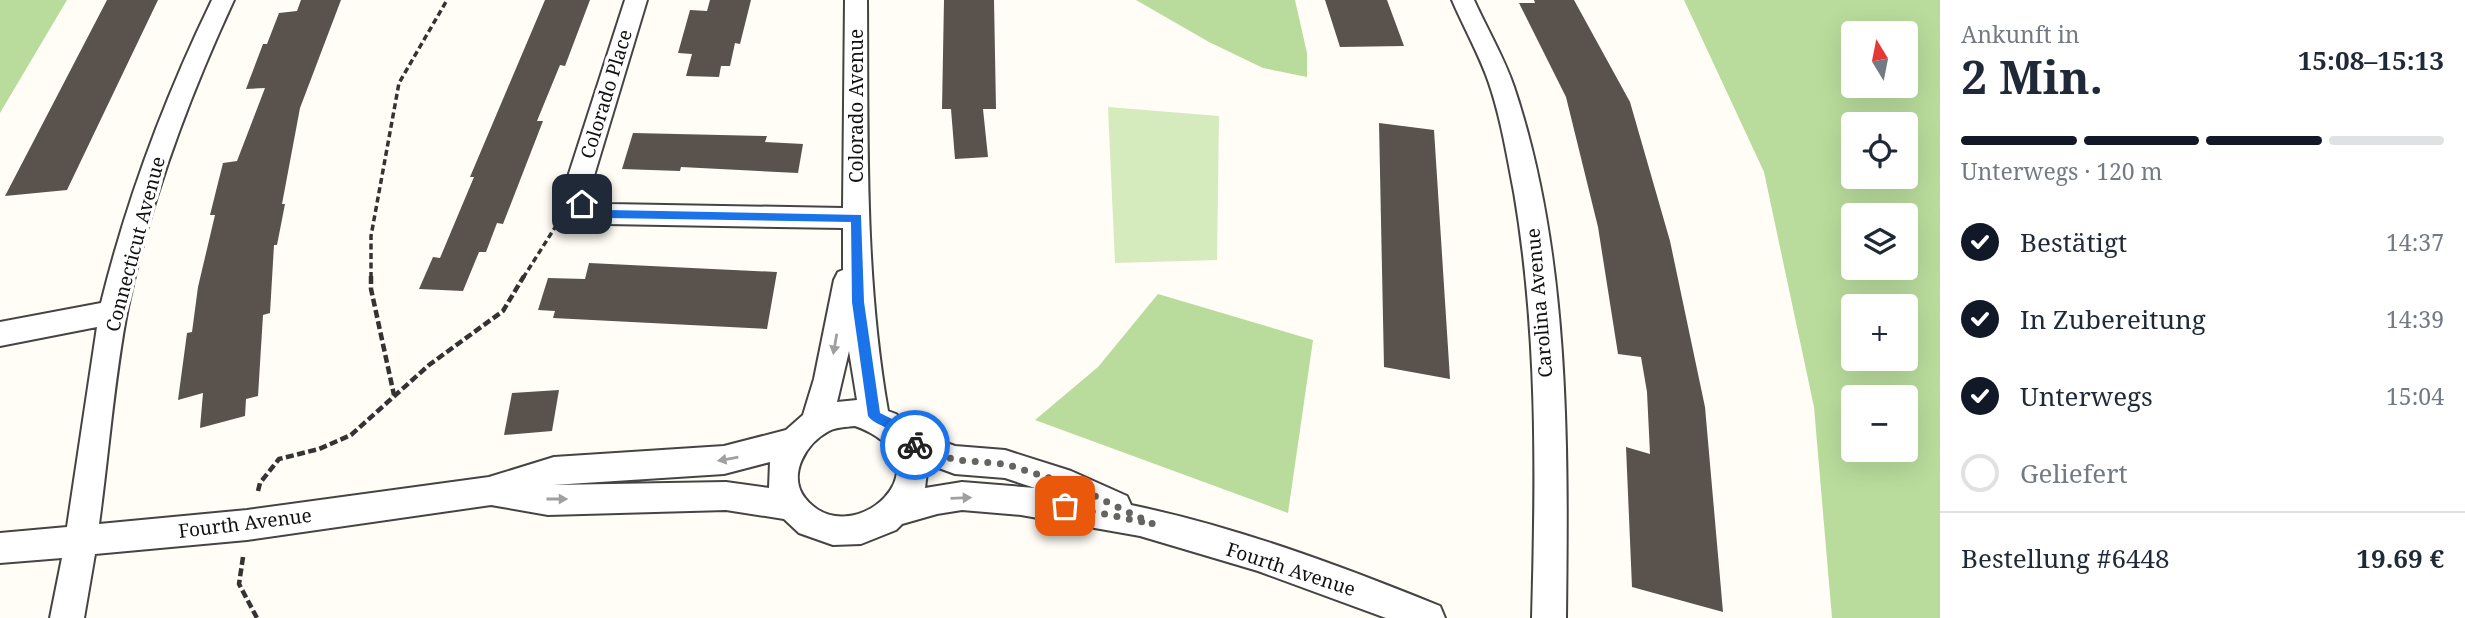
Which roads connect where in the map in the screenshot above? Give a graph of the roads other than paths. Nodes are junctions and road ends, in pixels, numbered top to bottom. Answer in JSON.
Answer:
{"nodes":[{"id":1,"x":223,"y":0,"type":"edge"},
{"id":2,"x":636,"y":0,"type":"edge"},
{"id":3,"x":856,"y":0,"type":"edge"},
{"id":4,"x":1463,"y":0,"type":"edge"},
{"id":5,"x":857,"y":218,"type":"junction"},
{"id":6,"x":856,"y":254,"type":"junction"},
{"id":7,"x":113,"y":312,"type":"junction"},
{"id":8,"x":0,"y":334,"type":"edge"},
{"id":9,"x":874,"y":416,"type":"junction"},
{"id":10,"x":805,"y":432,"type":"junction"},
{"id":11,"x":907,"y":443,"type":"junction"},
{"id":12,"x":489,"y":491,"type":"junction"},
{"id":13,"x":791,"y":506,"type":"junction"},
{"id":14,"x":894,"y":511,"type":"junction"},
{"id":15,"x":1153,"y":524,"type":"junction"},
{"id":16,"x":82,"y":542,"type":"junction"},
{"id":17,"x":0,"y":548,"type":"edge"},
{"id":18,"x":67,"y":618,"type":"edge"},
{"id":19,"x":1428,"y":618,"type":"edge"},
{"id":20,"x":1549,"y":618,"type":"edge"}],
"edges":[{"from":1,"to":7,"type":"street","name":"Connecticut Avenue"},
{"from":2,"to":5,"type":"street","name":"Colorado Place"},
{"from":3,"to":5,"type":"street","name":"Colorado Avenue"},
{"from":4,"to":20,"type":"street","name":"Carolina Avenue"},
{"from":5,"to":6,"type":"street","name":"Colorado Avenue"},
{"from":6,"to":9,"type":"street","name":"Colorado Avenue"},
{"from":6,"to":10,"type":"street","name":"Colorado Avenue","one_way":true},
{"from":7,"to":8,"type":"street"},
{"from":7,"to":16,"type":"street","name":"Connecticut Avenue"},
{"from":9,"to":10,"type":"street"},
{"from":9,"to":11,"type":"street"},
{"from":10,"to":12,"type":"street","name":"Fourth Avenue","one_way":true},
{"from":10,"to":13,"type":"street"},
{"from":11,"to":14,"type":"street"},
{"from":11,"to":15,"type":"street","name":"Fourth Avenue"},
{"from":12,"to":13,"type":"street","name":"Fourth Avenue","one_way":true},
{"from":12,"to":16,"type":"street","name":"Fourth Avenue"},
{"from":13,"to":14,"type":"street"},
{"from":14,"to":15,"type":"street","name":"Fourth Avenue","one_way":true},
{"from":15,"to":19,"type":"street","name":"Fourth Avenue"},
{"from":16,"to":17,"type":"street","name":"Fourth Avenue"},
{"from":16,"to":18,"type":"street","name":"Connecticut Avenue"}]}
